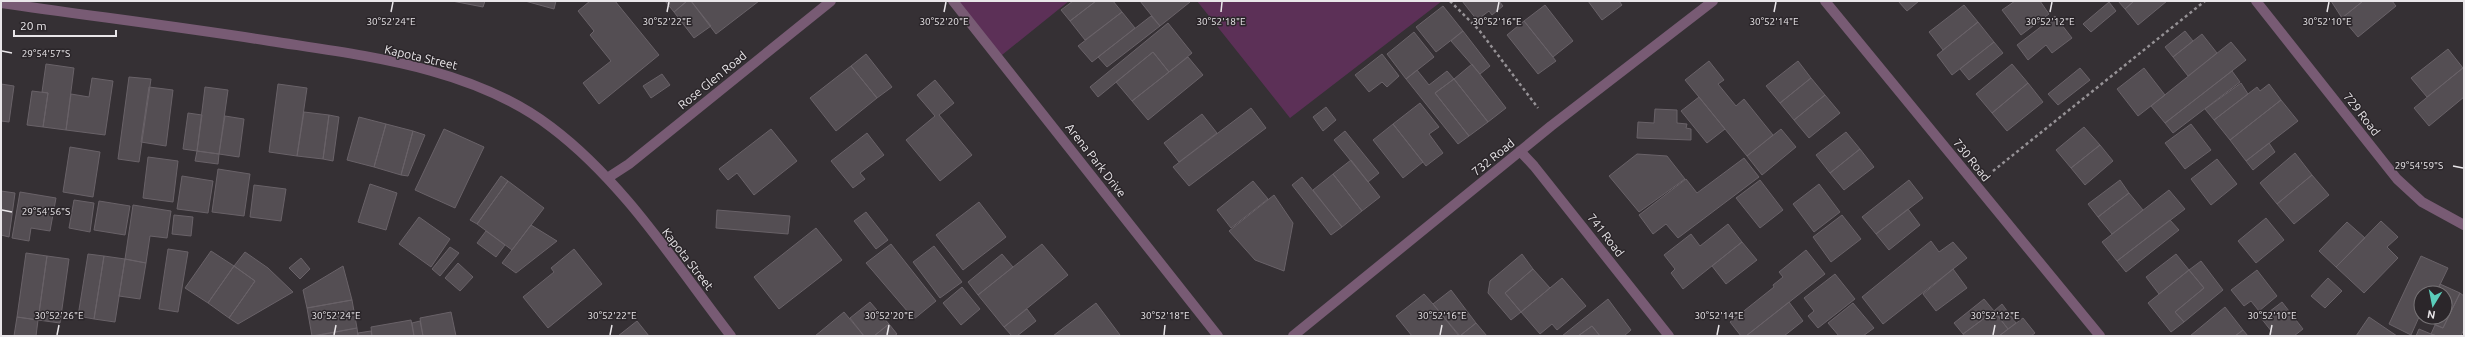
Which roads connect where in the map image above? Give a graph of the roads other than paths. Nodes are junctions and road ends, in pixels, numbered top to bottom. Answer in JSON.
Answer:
{"nodes":[{"id":1,"x":831,"y":1,"type":"edge"},
{"id":2,"x":953,"y":1,"type":"edge"},
{"id":3,"x":1713,"y":1,"type":"edge"},
{"id":4,"x":1825,"y":1,"type":"edge"},
{"id":5,"x":2256,"y":1,"type":"edge"},
{"id":6,"x":1,"y":3,"type":"edge"},
{"id":7,"x":1520,"y":151,"type":"junction"},
{"id":8,"x":609,"y":177,"type":"junction"},
{"id":9,"x":2464,"y":225,"type":"edge"},
{"id":10,"x":731,"y":336,"type":"edge"},
{"id":11,"x":1218,"y":336,"type":"edge"},
{"id":12,"x":1293,"y":336,"type":"edge"},
{"id":13,"x":1669,"y":336,"type":"edge"},
{"id":14,"x":2100,"y":336,"type":"edge"}],
"edges":[{"from":1,"to":8,"type":"street","name":"Rose Glen Road"},
{"from":2,"to":11,"type":"street","name":"Arena Park Drive"},
{"from":3,"to":7,"type":"street","name":"732 Road"},
{"from":4,"to":14,"type":"street","name":"730 Road"},
{"from":5,"to":9,"type":"street","name":"729 Road"},
{"from":6,"to":8,"type":"street","name":"Kapota Street"},
{"from":7,"to":12,"type":"street","name":"732 Road"},
{"from":7,"to":13,"type":"street","name":"741 Road"},
{"from":8,"to":10,"type":"street","name":"Kapota Street"}]}
